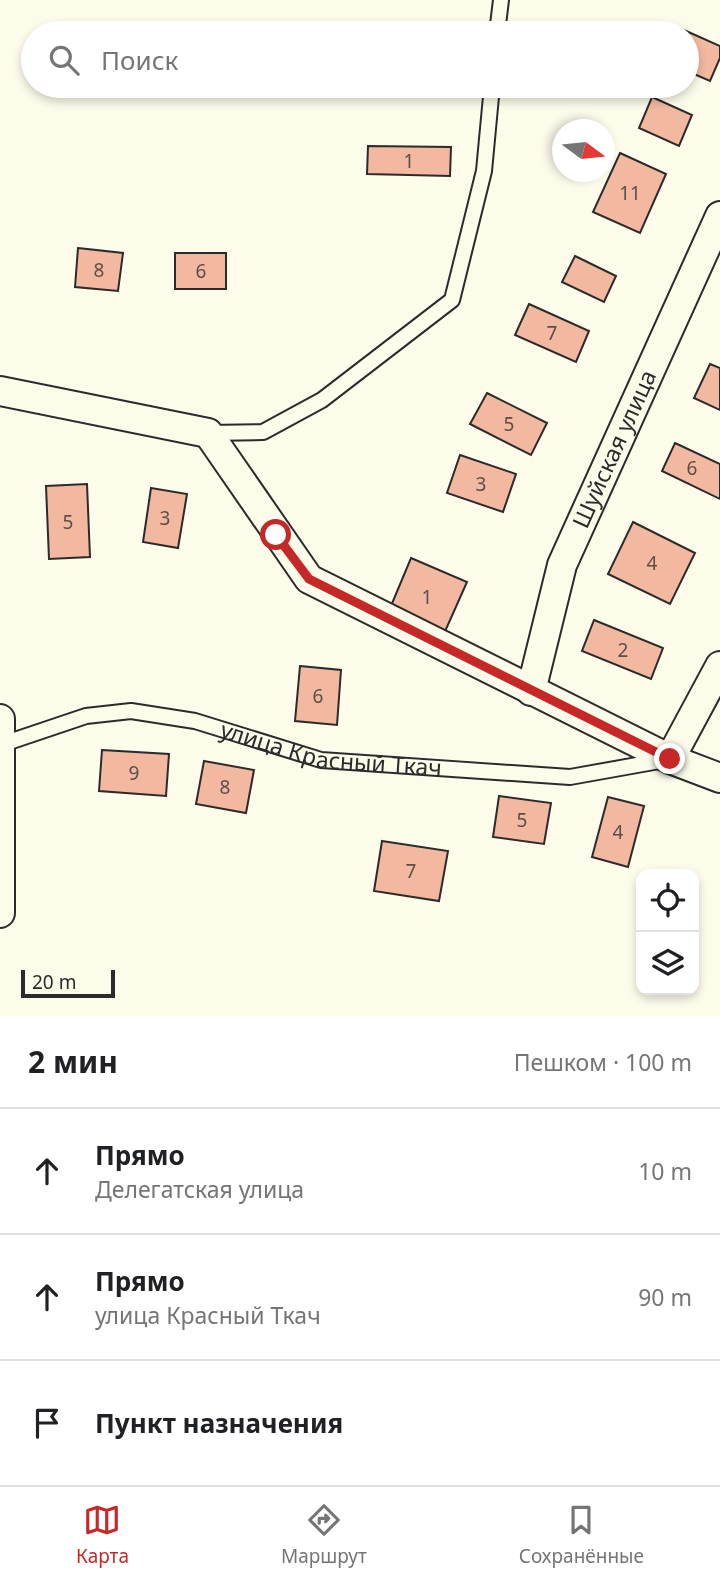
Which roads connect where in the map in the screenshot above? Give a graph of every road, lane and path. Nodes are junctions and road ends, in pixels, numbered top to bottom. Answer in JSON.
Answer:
{"nodes":[{"id":1,"x":501,"y":0,"type":"edge"},
{"id":2,"x":499,"y":21,"type":"edge"},
{"id":3,"x":491,"y":98,"type":"edge"},
{"id":4,"x":720,"y":216,"type":"edge"},
{"id":5,"x":0,"y":391,"type":"edge"},
{"id":6,"x":208,"y":433,"type":"junction"},
{"id":7,"x":720,"y":666,"type":"edge"},
{"id":8,"x":531,"y":691,"type":"junction"},
{"id":9,"x":1,"y":736,"type":"edge"},
{"id":10,"x":670,"y":759,"type":"junction"},
{"id":11,"x":720,"y":778,"type":"edge"},
{"id":12,"x":0,"y":913,"type":"edge"}],
"edges":[{"from":1,"to":2,"type":"lane"},
{"from":3,"to":6,"type":"lane"},
{"from":4,"to":8,"type":"street","name":"Шуйская улица"},
{"from":5,"to":6,"type":"street"},
{"from":6,"to":8,"type":"street","name":"улица Красный Ткач"},
{"from":7,"to":10,"type":"street"},
{"from":8,"to":10,"type":"street","name":"улица Красный Ткач"},
{"from":9,"to":10,"type":"lane","name":"улица Красный Ткач"},
{"from":9,"to":12,"type":"street"},
{"from":10,"to":11,"type":"street","name":"улица Красный Ткач"}]}
